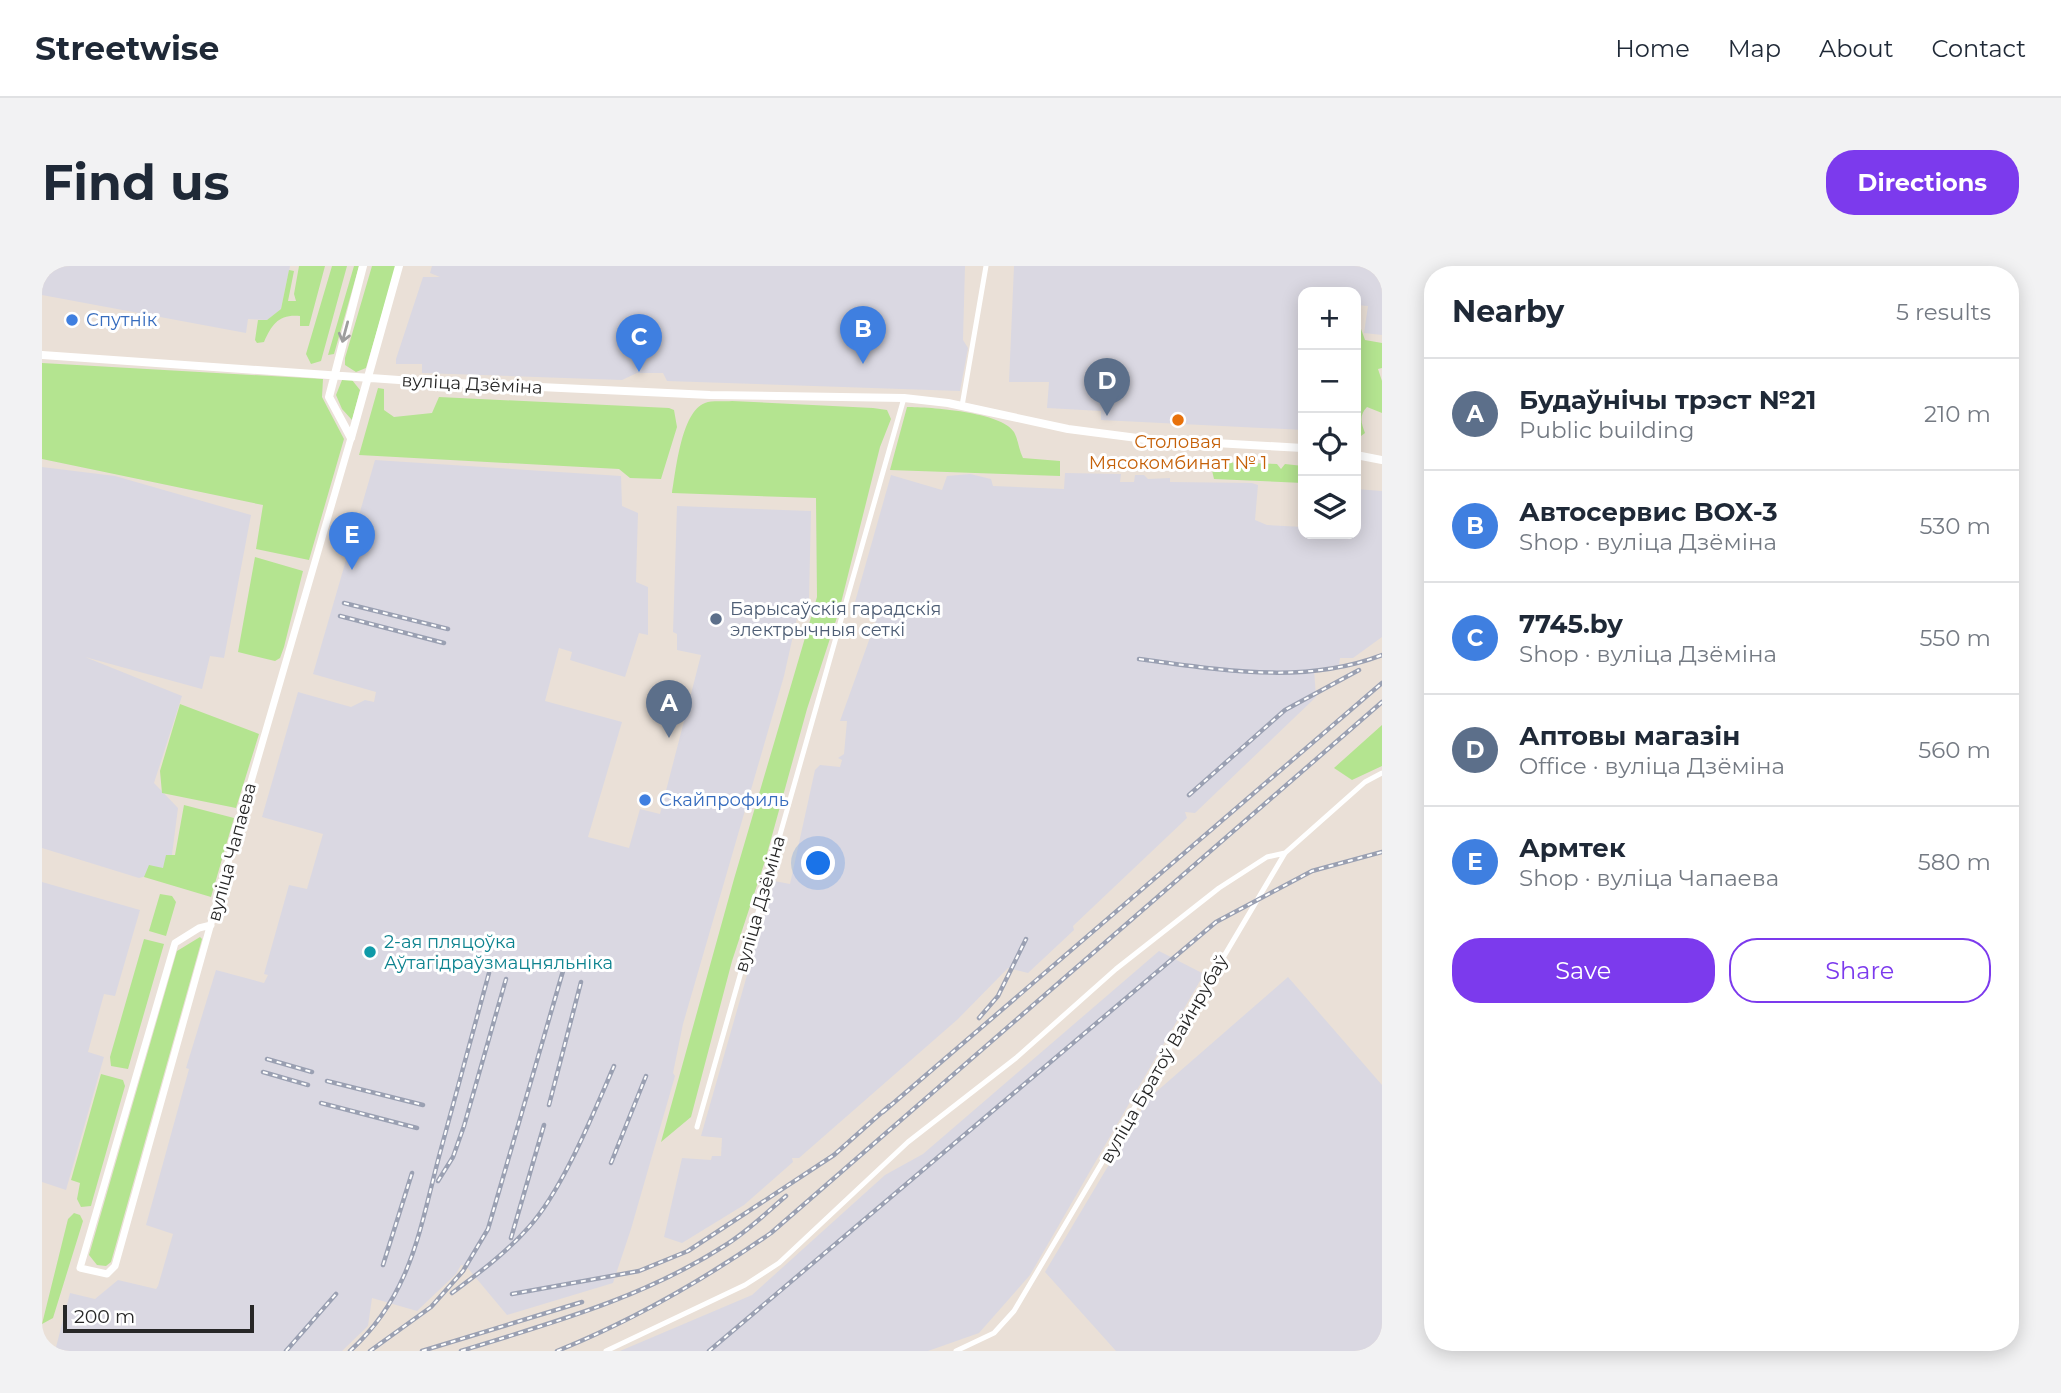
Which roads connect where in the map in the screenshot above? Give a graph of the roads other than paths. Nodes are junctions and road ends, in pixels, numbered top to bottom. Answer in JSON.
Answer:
{"nodes":[{"id":1,"x":363,"y":266,"type":"edge"},
{"id":2,"x":399,"y":266,"type":"edge"},
{"id":3,"x":986,"y":266,"type":"edge"},
{"id":4,"x":42,"y":355,"type":"edge"},
{"id":5,"x":334,"y":373,"type":"junction"},
{"id":6,"x":369,"y":378,"type":"junction"},
{"id":7,"x":904,"y":398,"type":"junction"},
{"id":8,"x":962,"y":406,"type":"junction"},
{"id":9,"x":351,"y":438,"type":"junction"},
{"id":10,"x":1298,"y":448,"type":"edge"},
{"id":11,"x":1361,"y":456,"type":"edge"},
{"id":12,"x":1382,"y":460,"type":"edge"},
{"id":13,"x":1382,"y":773,"type":"edge"},
{"id":14,"x":1285,"y":853,"type":"junction"},
{"id":15,"x":211,"y":925,"type":"junction"},
{"id":16,"x":697,"y":1127,"type":"dead end"},
{"id":17,"x":606,"y":1351,"type":"edge"},
{"id":18,"x":956,"y":1351,"type":"edge"}],
"edges":[{"from":1,"to":5,"type":"main road","one_way":true},
{"from":2,"to":6,"type":"main road","name":"вуліца Чапаева"},
{"from":3,"to":8,"type":"street"},
{"from":4,"to":5,"type":"main road","name":"вуліца Дзёміна"},
{"from":5,"to":6,"type":"main road","name":"вуліца Дзёміна"},
{"from":5,"to":9,"type":"main road"},
{"from":6,"to":7,"type":"main road","name":"вуліца Дзёміна"},
{"from":6,"to":9,"type":"main road","name":"вуліца Чапаева"},
{"from":7,"to":8,"type":"main road","name":"вуліца Дзёміна"},
{"from":7,"to":16,"type":"street","name":"вуліца Дзёміна"},
{"from":8,"to":10,"type":"main road","name":"вуліца Дзёміна"},
{"from":9,"to":15,"type":"street","name":"вуліца Чапаева"},
{"from":11,"to":12,"type":"main road"},
{"from":13,"to":14,"type":"street","name":"вуліца Братоў Вайнрубаў"},
{"from":14,"to":17,"type":"street"},
{"from":14,"to":18,"type":"street","name":"вуліца Братоў Вайнрубаў"},
{"from":15,"to":15,"type":"street","name":"вуліца Чапаева"}]}
